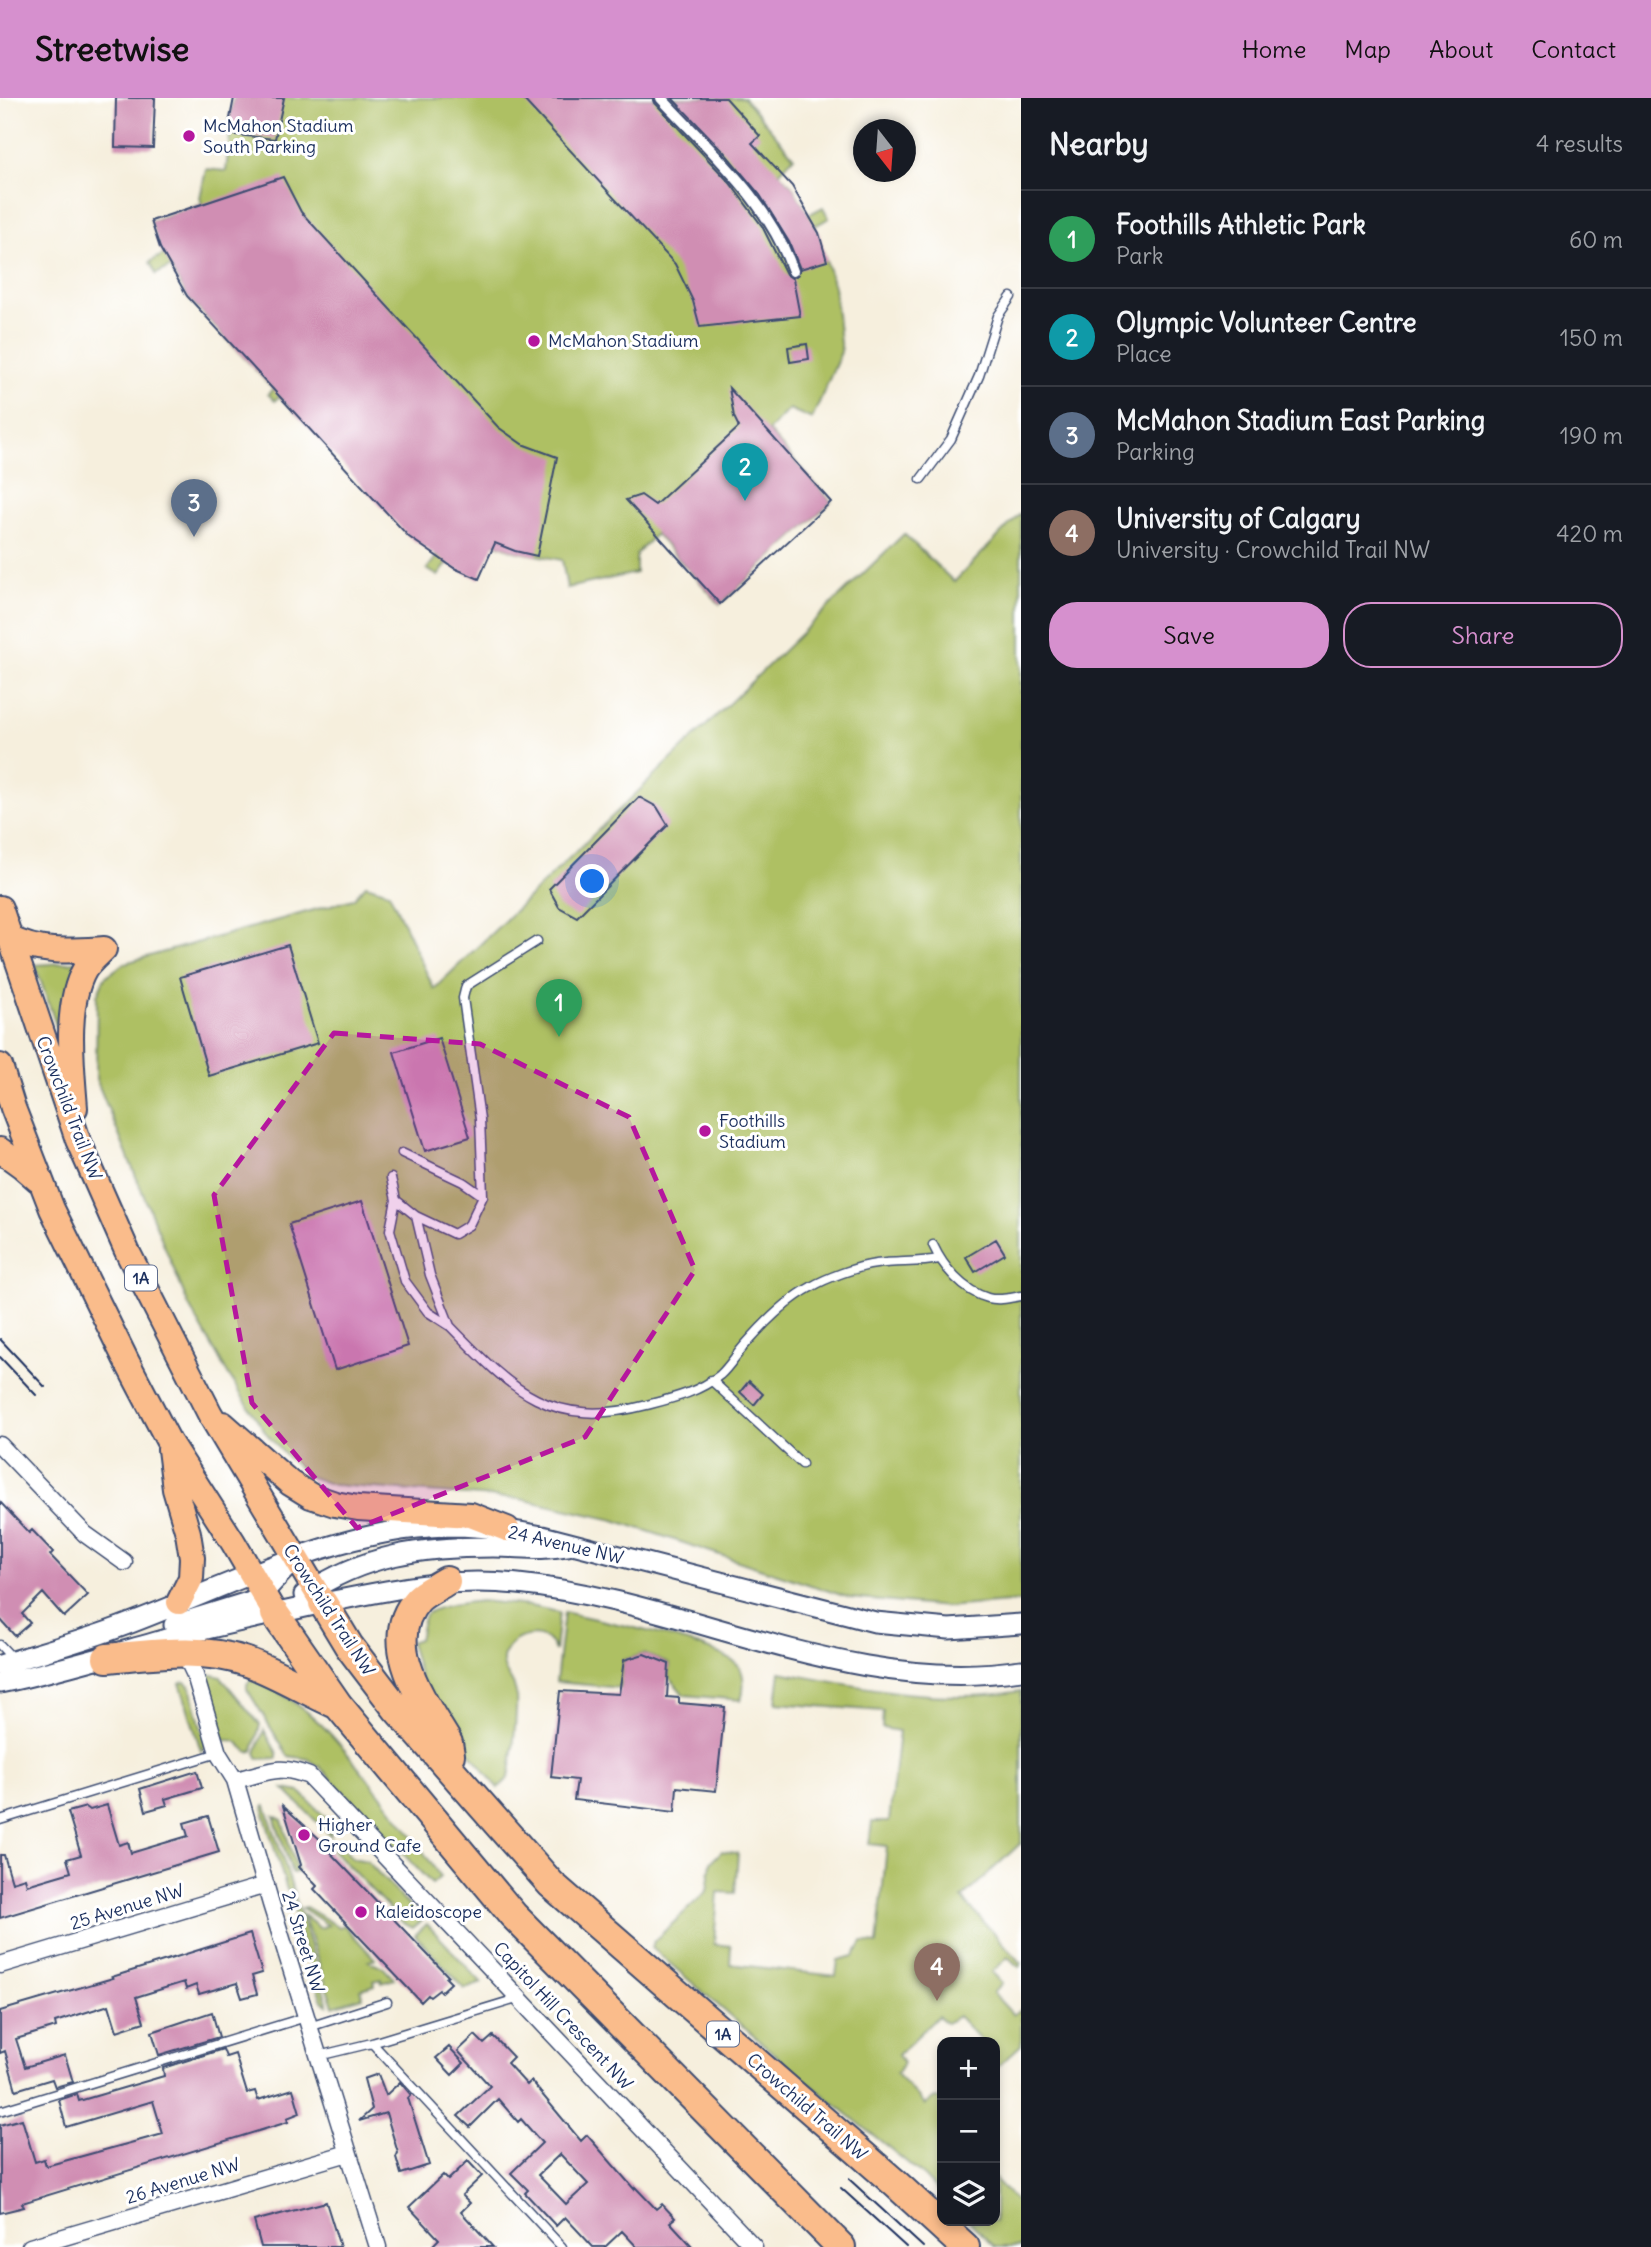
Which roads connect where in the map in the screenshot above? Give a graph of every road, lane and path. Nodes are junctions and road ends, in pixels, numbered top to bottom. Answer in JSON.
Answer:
{"nodes":[{"id":1,"x":661,"y":98,"type":"edge"},
{"id":2,"x":793,"y":271,"type":"dead end"},
{"id":3,"x":1011,"y":297,"type":"dead end"},
{"id":4,"x":921,"y":479,"type":"dead end"},
{"id":5,"x":0,"y":908,"type":"edge"},
{"id":6,"x":9,"y":938,"type":"junction"},
{"id":7,"x":537,"y":941,"type":"dead end"},
{"id":8,"x":0,"y":1066,"type":"edge"},
{"id":9,"x":78,"y":1140,"type":"junction"},
{"id":10,"x":0,"y":1150,"type":"edge"},
{"id":11,"x":402,"y":1153,"type":"dead end"},
{"id":12,"x":391,"y":1178,"type":"dead end"},
{"id":13,"x":41,"y":1183,"type":"junction"},
{"id":14,"x":483,"y":1196,"type":"junction"},
{"id":15,"x":396,"y":1200,"type":"junction"},
{"id":16,"x":416,"y":1216,"type":"junction"},
{"id":17,"x":933,"y":1245,"type":"dead end"},
{"id":18,"x":939,"y":1259,"type":"junction"},
{"id":19,"x":1021,"y":1296,"type":"edge"},
{"id":20,"x":450,"y":1326,"type":"junction"},
{"id":21,"x":711,"y":1380,"type":"junction"},
{"id":22,"x":210,"y":1414,"type":"junction"},
{"id":23,"x":169,"y":1442,"type":"junction"},
{"id":24,"x":0,"y":1445,"type":"edge"},
{"id":25,"x":802,"y":1464,"type":"dead end"},
{"id":26,"x":507,"y":1529,"type":"junction"},
{"id":27,"x":572,"y":1545,"type":"junction"},
{"id":28,"x":296,"y":1558,"type":"junction"},
{"id":29,"x":124,"y":1562,"type":"dead end"},
{"id":30,"x":446,"y":1581,"type":"junction"},
{"id":31,"x":264,"y":1594,"type":"junction"},
{"id":32,"x":319,"y":1596,"type":"junction"},
{"id":33,"x":178,"y":1602,"type":"junction"},
{"id":34,"x":1021,"y":1624,"type":"edge"},
{"id":35,"x":0,"y":1645,"type":"edge"},
{"id":36,"x":184,"y":1652,"type":"junction"},
{"id":37,"x":107,"y":1658,"type":"junction"},
{"id":38,"x":7,"y":1663,"type":"edge"},
{"id":39,"x":1021,"y":1670,"type":"edge"},
{"id":40,"x":0,"y":1682,"type":"edge"},
{"id":41,"x":338,"y":1705,"type":"junction"},
{"id":42,"x":218,"y":1753,"type":"junction"},
{"id":43,"x":453,"y":1772,"type":"junction"},
{"id":44,"x":235,"y":1780,"type":"junction"},
{"id":45,"x":0,"y":1820,"type":"edge"},
{"id":46,"x":265,"y":1885,"type":"junction"},
{"id":47,"x":0,"y":1965,"type":"edge"},
{"id":48,"x":520,"y":1998,"type":"junction"},
{"id":49,"x":387,"y":2002,"type":"dead end"},
{"id":50,"x":308,"y":2022,"type":"junction"},
{"id":51,"x":372,"y":2043,"type":"junction"},
{"id":52,"x":318,"y":2056,"type":"junction"},
{"id":53,"x":0,"y":2111,"type":"edge"},
{"id":54,"x":348,"y":2152,"type":"junction"},
{"id":55,"x":30,"y":2247,"type":"edge"},
{"id":56,"x":378,"y":2247,"type":"edge"},
{"id":57,"x":562,"y":2247,"type":"edge"},
{"id":58,"x":754,"y":2247,"type":"edge"},
{"id":59,"x":841,"y":2247,"type":"edge"},
{"id":60,"x":965,"y":2247,"type":"edge"}],
"edges":[{"from":1,"to":2,"type":"street"},
{"from":3,"to":4,"type":"lane"},
{"from":5,"to":6,"type":"highway","name":"Crowchild Trail NW","number":"1A"},
{"from":6,"to":9,"type":"highway","name":"Crowchild Trail NW","number":"1A"},
{"from":6,"to":9,"type":"highway"},
{"from":7,"to":14,"type":"lane"},
{"from":8,"to":13,"type":"highway"},
{"from":9,"to":22,"type":"highway","name":"Crowchild Trail NW","number":"1A"},
{"from":10,"to":13,"type":"highway"},
{"from":11,"to":14,"type":"lane"},
{"from":12,"to":15,"type":"lane"},
{"from":13,"to":23,"type":"highway"},
{"from":14,"to":16,"type":"lane"},
{"from":15,"to":16,"type":"lane"},
{"from":15,"to":20,"type":"lane"},
{"from":16,"to":20,"type":"lane"},
{"from":17,"to":18,"type":"lane"},
{"from":18,"to":19,"type":"lane"},
{"from":18,"to":21,"type":"lane"},
{"from":20,"to":21,"type":"lane"},
{"from":21,"to":25,"type":"lane"},
{"from":22,"to":26,"type":"highway"},
{"from":22,"to":28,"type":"highway","name":"Crowchild Trail NW","number":"1A"},
{"from":23,"to":31,"type":"highway"},
{"from":23,"to":33,"type":"highway"},
{"from":24,"to":29,"type":"street"},
{"from":26,"to":27,"type":"street","name":"24 Avenue NW"},
{"from":26,"to":28,"type":"street","name":"24 Avenue NW"},
{"from":27,"to":32,"type":"street"},
{"from":27,"to":34,"type":"street","name":"24 Avenue NW"},
{"from":28,"to":31,"type":"street","name":"24 Avenue NW"},
{"from":28,"to":32,"type":"highway","name":"Crowchild Trail NW","number":"1A"},
{"from":30,"to":32,"type":"street"},
{"from":30,"to":39,"type":"street"},
{"from":30,"to":43,"type":"highway"},
{"from":31,"to":32,"type":"street"},
{"from":31,"to":33,"type":"street","name":"24 Avenue NW"},
{"from":31,"to":37,"type":"street","name":"24 Avenue NW"},
{"from":31,"to":40,"type":"street"},
{"from":31,"to":41,"type":"highway"},
{"from":32,"to":43,"type":"highway","name":"Crowchild Trail NW","number":"1A"},
{"from":33,"to":38,"type":"street","name":"24 Avenue NW"},
{"from":35,"to":38,"type":"lane"},
{"from":36,"to":37,"type":"highway"},
{"from":36,"to":41,"type":"highway"},
{"from":36,"to":42,"type":"street","name":"24 Street NW"},
{"from":37,"to":40,"type":"street","name":"24 Avenue NW"},
{"from":41,"to":59,"type":"highway"},
{"from":42,"to":44,"type":"street","name":"24 Street NW"},
{"from":42,"to":45,"type":"lane"},
{"from":43,"to":60,"type":"highway","name":"Crowchild Trail NW","number":"1A"},
{"from":44,"to":46,"type":"street","name":"24 Street NW"},
{"from":44,"to":48,"type":"street","name":"Capitol Hill Crescent NW"},
{"from":46,"to":47,"type":"street","name":"25 Avenue NW"},
{"from":46,"to":50,"type":"street","name":"24 Street NW"},
{"from":48,"to":51,"type":"lane"},
{"from":48,"to":58,"type":"street","name":"Capitol Hill Crescent NW"},
{"from":49,"to":50,"type":"lane"},
{"from":50,"to":52,"type":"street","name":"24 Street NW"},
{"from":50,"to":53,"type":"lane"},
{"from":51,"to":52,"type":"lane"},
{"from":51,"to":57,"type":"lane"},
{"from":52,"to":54,"type":"street","name":"24 Street NW"},
{"from":54,"to":55,"type":"street","name":"26 Avenue NW"},
{"from":54,"to":56,"type":"street","name":"24 Street NW"}]}
